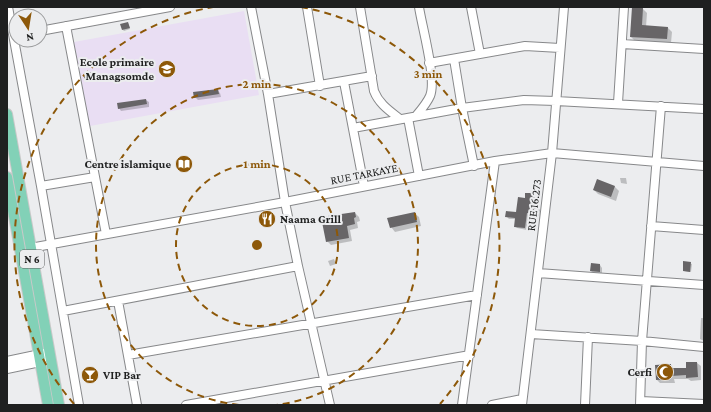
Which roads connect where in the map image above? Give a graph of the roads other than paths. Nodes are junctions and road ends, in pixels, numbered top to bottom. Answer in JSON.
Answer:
{"nodes":[{"id":1,"x":170,"y":7,"type":"edge"},
{"id":2,"x":251,"y":7,"type":"edge"},
{"id":3,"x":307,"y":7,"type":"edge"},
{"id":4,"x":360,"y":7,"type":"edge"},
{"id":5,"x":419,"y":7,"type":"edge"},
{"id":6,"x":471,"y":7,"type":"edge"},
{"id":7,"x":564,"y":7,"type":"edge"},
{"id":8,"x":624,"y":7,"type":"edge"},
{"id":9,"x":66,"y":26,"type":"junction"},
{"id":10,"x":48,"y":29,"type":"edge"},
{"id":11,"x":622,"y":44,"type":"junction"},
{"id":12,"x":14,"y":48,"type":"edge"},
{"id":13,"x":560,"y":48,"type":"junction"},
{"id":14,"x":704,"y":49,"type":"edge"},
{"id":15,"x":480,"y":54,"type":"junction"},
{"id":16,"x":454,"y":59,"type":"junction"},
{"id":17,"x":429,"y":63,"type":"junction"},
{"id":18,"x":372,"y":76,"type":"junction"},
{"id":19,"x":344,"y":82,"type":"junction"},
{"id":20,"x":320,"y":86,"type":"junction"},
{"id":21,"x":268,"y":94,"type":"junction"},
{"id":22,"x":556,"y":100,"type":"junction"},
{"id":23,"x":618,"y":104,"type":"junction"},
{"id":24,"x":661,"y":106,"type":"junction"},
{"id":25,"x":462,"y":108,"type":"junction"},
{"id":26,"x":704,"y":109,"type":"edge"},
{"id":27,"x":7,"y":114,"type":"edge"},
{"id":28,"x":408,"y":118,"type":"junction"},
{"id":29,"x":353,"y":128,"type":"junction"},
{"id":30,"x":552,"y":153,"type":"junction"},
{"id":31,"x":495,"y":161,"type":"junction"},
{"id":32,"x":656,"y":162,"type":"junction"},
{"id":33,"x":474,"y":166,"type":"junction"},
{"id":34,"x":704,"y":166,"type":"edge"},
{"id":35,"x":7,"y":176,"type":"edge"},
{"id":36,"x":419,"y":176,"type":"junction"},
{"id":37,"x":95,"y":177,"type":"junction"},
{"id":38,"x":41,"y":186,"type":"junction"},
{"id":39,"x":364,"y":186,"type":"junction"},
{"id":40,"x":285,"y":202,"type":"junction"},
{"id":41,"x":651,"y":226,"type":"junction"},
{"id":42,"x":704,"y":230,"type":"edge"},
{"id":43,"x":106,"y":234,"type":"junction"},
{"id":44,"x":51,"y":244,"type":"junction"},
{"id":45,"x":30,"y":248,"type":"junction"},
{"id":46,"x":298,"y":266,"type":"junction"},
{"id":47,"x":538,"y":273,"type":"junction"},
{"id":48,"x":647,"y":281,"type":"junction"},
{"id":49,"x":704,"y":285,"type":"edge"},
{"id":50,"x":477,"y":295,"type":"junction"},
{"id":51,"x":118,"y":301,"type":"junction"},
{"id":52,"x":62,"y":311,"type":"junction"},
{"id":53,"x":311,"y":323,"type":"junction"},
{"id":54,"x":531,"y":334,"type":"junction"},
{"id":55,"x":588,"y":337,"type":"junction"},
{"id":56,"x":642,"y":341,"type":"junction"},
{"id":57,"x":704,"y":347,"type":"edge"},
{"id":58,"x":470,"y":354,"type":"junction"},
{"id":59,"x":128,"y":355,"type":"junction"},
{"id":60,"x":50,"y":356,"type":"junction"},
{"id":61,"x":39,"y":358,"type":"junction"},
{"id":62,"x":7,"y":361,"type":"edge"},
{"id":63,"x":7,"y":369,"type":"edge"},
{"id":64,"x":324,"y":380,"type":"junction"},
{"id":65,"x":522,"y":402,"type":"edge"},
{"id":66,"x":641,"y":403,"type":"edge"},
{"id":67,"x":704,"y":404,"type":"edge"},
{"id":68,"x":48,"y":405,"type":"edge"},
{"id":69,"x":59,"y":405,"type":"edge"},
{"id":70,"x":79,"y":405,"type":"edge"},
{"id":71,"x":137,"y":405,"type":"edge"},
{"id":72,"x":186,"y":405,"type":"edge"},
{"id":73,"x":330,"y":405,"type":"edge"},
{"id":74,"x":462,"y":405,"type":"edge"},
{"id":75,"x":492,"y":405,"type":"edge"},
{"id":76,"x":585,"y":405,"type":"edge"}],
"edges":[{"from":1,"to":9,"type":"street"},
{"from":2,"to":21,"type":"street"},
{"from":3,"to":20,"type":"street"},
{"from":4,"to":18,"type":"street"},
{"from":5,"to":17,"type":"street"},
{"from":6,"to":15,"type":"street"},
{"from":7,"to":13,"type":"street","name":"RUE 16.273"},
{"from":8,"to":11,"type":"street"},
{"from":9,"to":10,"type":"street"},
{"from":9,"to":37,"type":"street"},
{"from":11,"to":14,"type":"street"},
{"from":11,"to":23,"type":"street"},
{"from":12,"to":38,"type":"street"},
{"from":13,"to":15,"type":"street"},
{"from":13,"to":22,"type":"street","name":"RUE 16.273"},
{"from":15,"to":16,"type":"street"},
{"from":16,"to":17,"type":"street"},
{"from":16,"to":25,"type":"street"},
{"from":17,"to":28,"type":"street"},
{"from":18,"to":19,"type":"street"},
{"from":18,"to":28,"type":"street"},
{"from":19,"to":20,"type":"street"},
{"from":19,"to":29,"type":"street"},
{"from":20,"to":21,"type":"street"},
{"from":21,"to":40,"type":"street"},
{"from":22,"to":23,"type":"street"},
{"from":22,"to":25,"type":"street"},
{"from":22,"to":30,"type":"street","name":"RUE 16.273"},
{"from":23,"to":24,"type":"street"},
{"from":24,"to":26,"type":"street"},
{"from":24,"to":32,"type":"street"},
{"from":25,"to":28,"type":"street"},
{"from":25,"to":33,"type":"street"},
{"from":27,"to":45,"type":"main road","number":"N 6"},
{"from":28,"to":29,"type":"street"},
{"from":28,"to":36,"type":"street"},
{"from":29,"to":39,"type":"street"},
{"from":30,"to":31,"type":"street","name":"RUE TARKAYE"},
{"from":30,"to":32,"type":"street","name":"RUE TARKAYE"},
{"from":30,"to":47,"type":"street","name":"RUE 16.273"},
{"from":31,"to":33,"type":"street","name":"RUE TARKAYE"},
{"from":31,"to":50,"type":"street"},
{"from":32,"to":34,"type":"street","name":"RUE TARKAYE"},
{"from":32,"to":41,"type":"street"},
{"from":33,"to":36,"type":"street","name":"RUE TARKAYE"},
{"from":35,"to":61,"type":"main road","number":"N 6"},
{"from":36,"to":39,"type":"street","name":"RUE TARKAYE"},
{"from":37,"to":38,"type":"street"},
{"from":37,"to":43,"type":"street"},
{"from":38,"to":44,"type":"street"},
{"from":39,"to":40,"type":"street","name":"RUE TARKAYE"},
{"from":40,"to":43,"type":"street","name":"RUE TARKAYE"},
{"from":40,"to":46,"type":"street"},
{"from":41,"to":42,"type":"street"},
{"from":41,"to":48,"type":"street"},
{"from":43,"to":44,"type":"street","name":"RUE TARKAYE"},
{"from":44,"to":45,"type":"street","name":"RUE TARKAYE"},
{"from":44,"to":52,"type":"street"},
{"from":45,"to":60,"type":"main road","number":"N 6"},
{"from":46,"to":51,"type":"street"},
{"from":46,"to":53,"type":"street"},
{"from":47,"to":48,"type":"street"},
{"from":47,"to":54,"type":"street","name":"RUE 16.273"},
{"from":48,"to":49,"type":"street"},
{"from":48,"to":56,"type":"street"},
{"from":50,"to":53,"type":"street"},
{"from":50,"to":58,"type":"street"},
{"from":51,"to":52,"type":"street"},
{"from":51,"to":59,"type":"street"},
{"from":52,"to":70,"type":"street"},
{"from":53,"to":59,"type":"street"},
{"from":53,"to":64,"type":"street"},
{"from":54,"to":55,"type":"street"},
{"from":54,"to":65,"type":"street","name":"RUE 16.273"},
{"from":55,"to":56,"type":"street"},
{"from":55,"to":76,"type":"street"},
{"from":56,"to":57,"type":"street"},
{"from":56,"to":66,"type":"street"},
{"from":58,"to":64,"type":"street"},
{"from":58,"to":74,"type":"street"},
{"from":59,"to":71,"type":"street"},
{"from":60,"to":61,"type":"street"},
{"from":60,"to":69,"type":"main road","number":"N 6"},
{"from":61,"to":62,"type":"street"},
{"from":61,"to":63,"type":"street"},
{"from":61,"to":68,"type":"main road","number":"N 6"},
{"from":64,"to":72,"type":"street"},
{"from":64,"to":73,"type":"street"},
{"from":65,"to":75,"type":"street"},
{"from":66,"to":67,"type":"street"}]}
